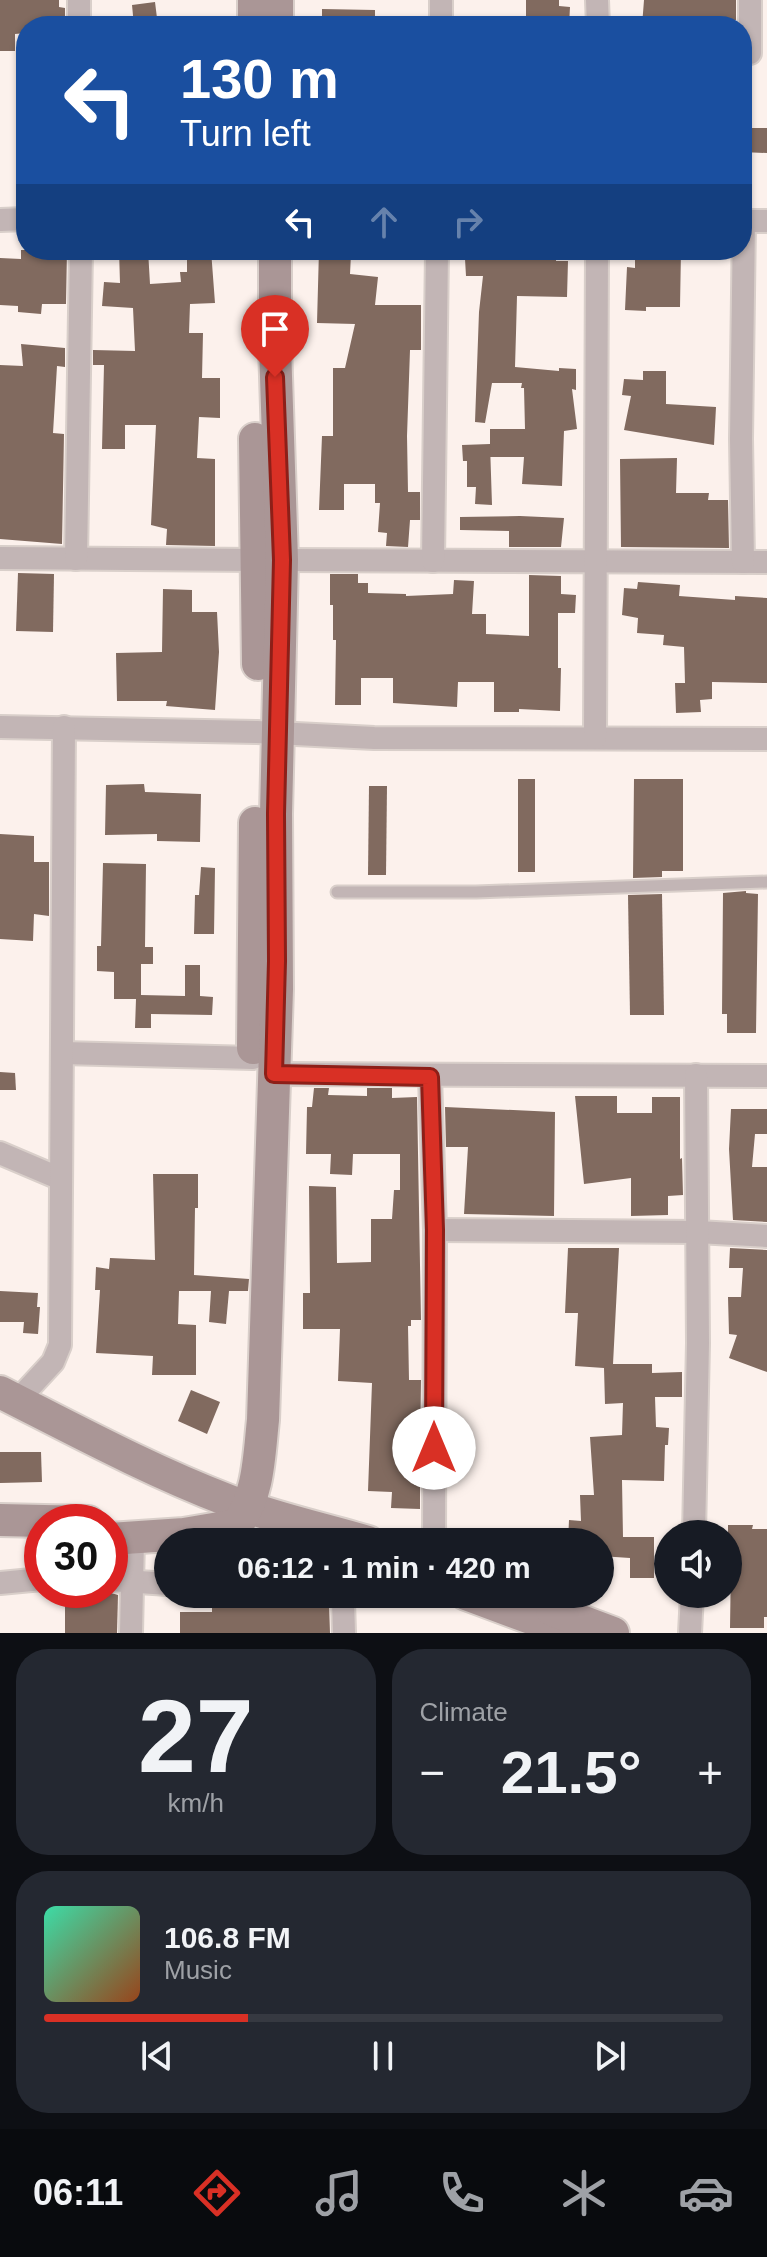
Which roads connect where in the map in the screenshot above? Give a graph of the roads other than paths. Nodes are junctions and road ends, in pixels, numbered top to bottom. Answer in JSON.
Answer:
{"nodes":[{"id":1,"x":81,"y":260,"type":"edge"},
{"id":2,"x":254,"y":260,"type":"edge"},
{"id":3,"x":275,"y":260,"type":"edge"},
{"id":4,"x":437,"y":260,"type":"edge"},
{"id":5,"x":597,"y":260,"type":"edge"},
{"id":6,"x":749,"y":260,"type":"edge"},
{"id":7,"x":0,"y":558,"type":"edge"},
{"id":8,"x":76,"y":559,"type":"junction"},
{"id":9,"x":270,"y":560,"type":"junction"},
{"id":10,"x":433,"y":561,"type":"junction"},
{"id":11,"x":595,"y":562,"type":"junction"},
{"id":12,"x":743,"y":562,"type":"junction"},
{"id":13,"x":767,"y":562,"type":"edge"},
{"id":14,"x":0,"y":727,"type":"edge"},
{"id":15,"x":64,"y":727,"type":"junction"},
{"id":16,"x":267,"y":733,"type":"junction"},
{"id":17,"x":595,"y":738,"type":"junction"},
{"id":18,"x":767,"y":739,"type":"edge"},
{"id":19,"x":767,"y":882,"type":"edge"},
{"id":20,"x":337,"y":892,"type":"dead end"},
{"id":21,"x":63,"y":1053,"type":"junction"},
{"id":22,"x":263,"y":1066,"type":"junction"},
{"id":23,"x":696,"y":1075,"type":"junction"},
{"id":24,"x":767,"y":1076,"type":"edge"},
{"id":25,"x":430,"y":1077,"type":"junction"},
{"id":26,"x":0,"y":1153,"type":"edge"},
{"id":27,"x":61,"y":1179,"type":"junction"},
{"id":28,"x":435,"y":1230,"type":"junction"},
{"id":29,"x":698,"y":1232,"type":"junction"},
{"id":30,"x":767,"y":1236,"type":"edge"},
{"id":31,"x":6,"y":1401,"type":"edge"},
{"id":32,"x":232,"y":1512,"type":"junction"},
{"id":33,"x":0,"y":1520,"type":"edge"},
{"id":34,"x":694,"y":1520,"type":"edge"},
{"id":35,"x":24,"y":1521,"type":"edge"},
{"id":36,"x":274,"y":1528,"type":"edge"},
{"id":37,"x":305,"y":1528,"type":"edge"},
{"id":38,"x":434,"y":1528,"type":"edge"},
{"id":39,"x":128,"y":1533,"type":"edge"},
{"id":40,"x":0,"y":1539,"type":"edge"},
{"id":41,"x":24,"y":1539,"type":"edge"},
{"id":42,"x":24,"y":1581,"type":"edge"},
{"id":43,"x":128,"y":1582,"type":"edge"},
{"id":44,"x":0,"y":1583,"type":"edge"},
{"id":45,"x":154,"y":1583,"type":"edge"},
{"id":46,"x":126,"y":1608,"type":"edge"},
{"id":47,"x":343,"y":1608,"type":"edge"},
{"id":48,"x":504,"y":1608,"type":"edge"},
{"id":49,"x":548,"y":1608,"type":"edge"},
{"id":50,"x":691,"y":1608,"type":"edge"},
{"id":51,"x":131,"y":1633,"type":"edge"},
{"id":52,"x":344,"y":1633,"type":"edge"},
{"id":53,"x":571,"y":1633,"type":"edge"},
{"id":54,"x":613,"y":1633,"type":"edge"},
{"id":55,"x":690,"y":1633,"type":"edge"}],
"edges":[{"from":1,"to":8,"type":"street"},
{"from":2,"to":9,"type":"street"},
{"from":3,"to":9,"type":"street"},
{"from":4,"to":10,"type":"street"},
{"from":5,"to":11,"type":"street"},
{"from":6,"to":12,"type":"street"},
{"from":7,"to":8,"type":"street"},
{"from":8,"to":9,"type":"street"},
{"from":9,"to":10,"type":"street"},
{"from":9,"to":16,"type":"street"},
{"from":10,"to":11,"type":"street"},
{"from":11,"to":12,"type":"street"},
{"from":11,"to":17,"type":"street"},
{"from":12,"to":13,"type":"street"},
{"from":14,"to":15,"type":"street"},
{"from":15,"to":16,"type":"street"},
{"from":15,"to":21,"type":"street"},
{"from":16,"to":17,"type":"street"},
{"from":16,"to":22,"type":"street"},
{"from":17,"to":18,"type":"street"},
{"from":19,"to":20,"type":"lane"},
{"from":21,"to":22,"type":"street"},
{"from":21,"to":27,"type":"street"},
{"from":22,"to":25,"type":"street"},
{"from":22,"to":32,"type":"street"},
{"from":23,"to":24,"type":"street"},
{"from":23,"to":25,"type":"street"},
{"from":23,"to":29,"type":"street"},
{"from":25,"to":28,"type":"street"},
{"from":26,"to":27,"type":"street"},
{"from":27,"to":31,"type":"street"},
{"from":28,"to":29,"type":"street"},
{"from":28,"to":38,"type":"street"},
{"from":29,"to":30,"type":"street"},
{"from":29,"to":34,"type":"street"},
{"from":31,"to":32,"type":"street"},
{"from":32,"to":36,"type":"street"},
{"from":32,"to":37,"type":"street"},
{"from":32,"to":39,"type":"street"},
{"from":33,"to":35,"type":"street"},
{"from":40,"to":41,"type":"street"},
{"from":42,"to":44,"type":"street"},
{"from":43,"to":45,"type":"street"},
{"from":46,"to":51,"type":"street"},
{"from":47,"to":52,"type":"street"},
{"from":48,"to":53,"type":"street"},
{"from":49,"to":54,"type":"street"},
{"from":50,"to":55,"type":"street"}]}
